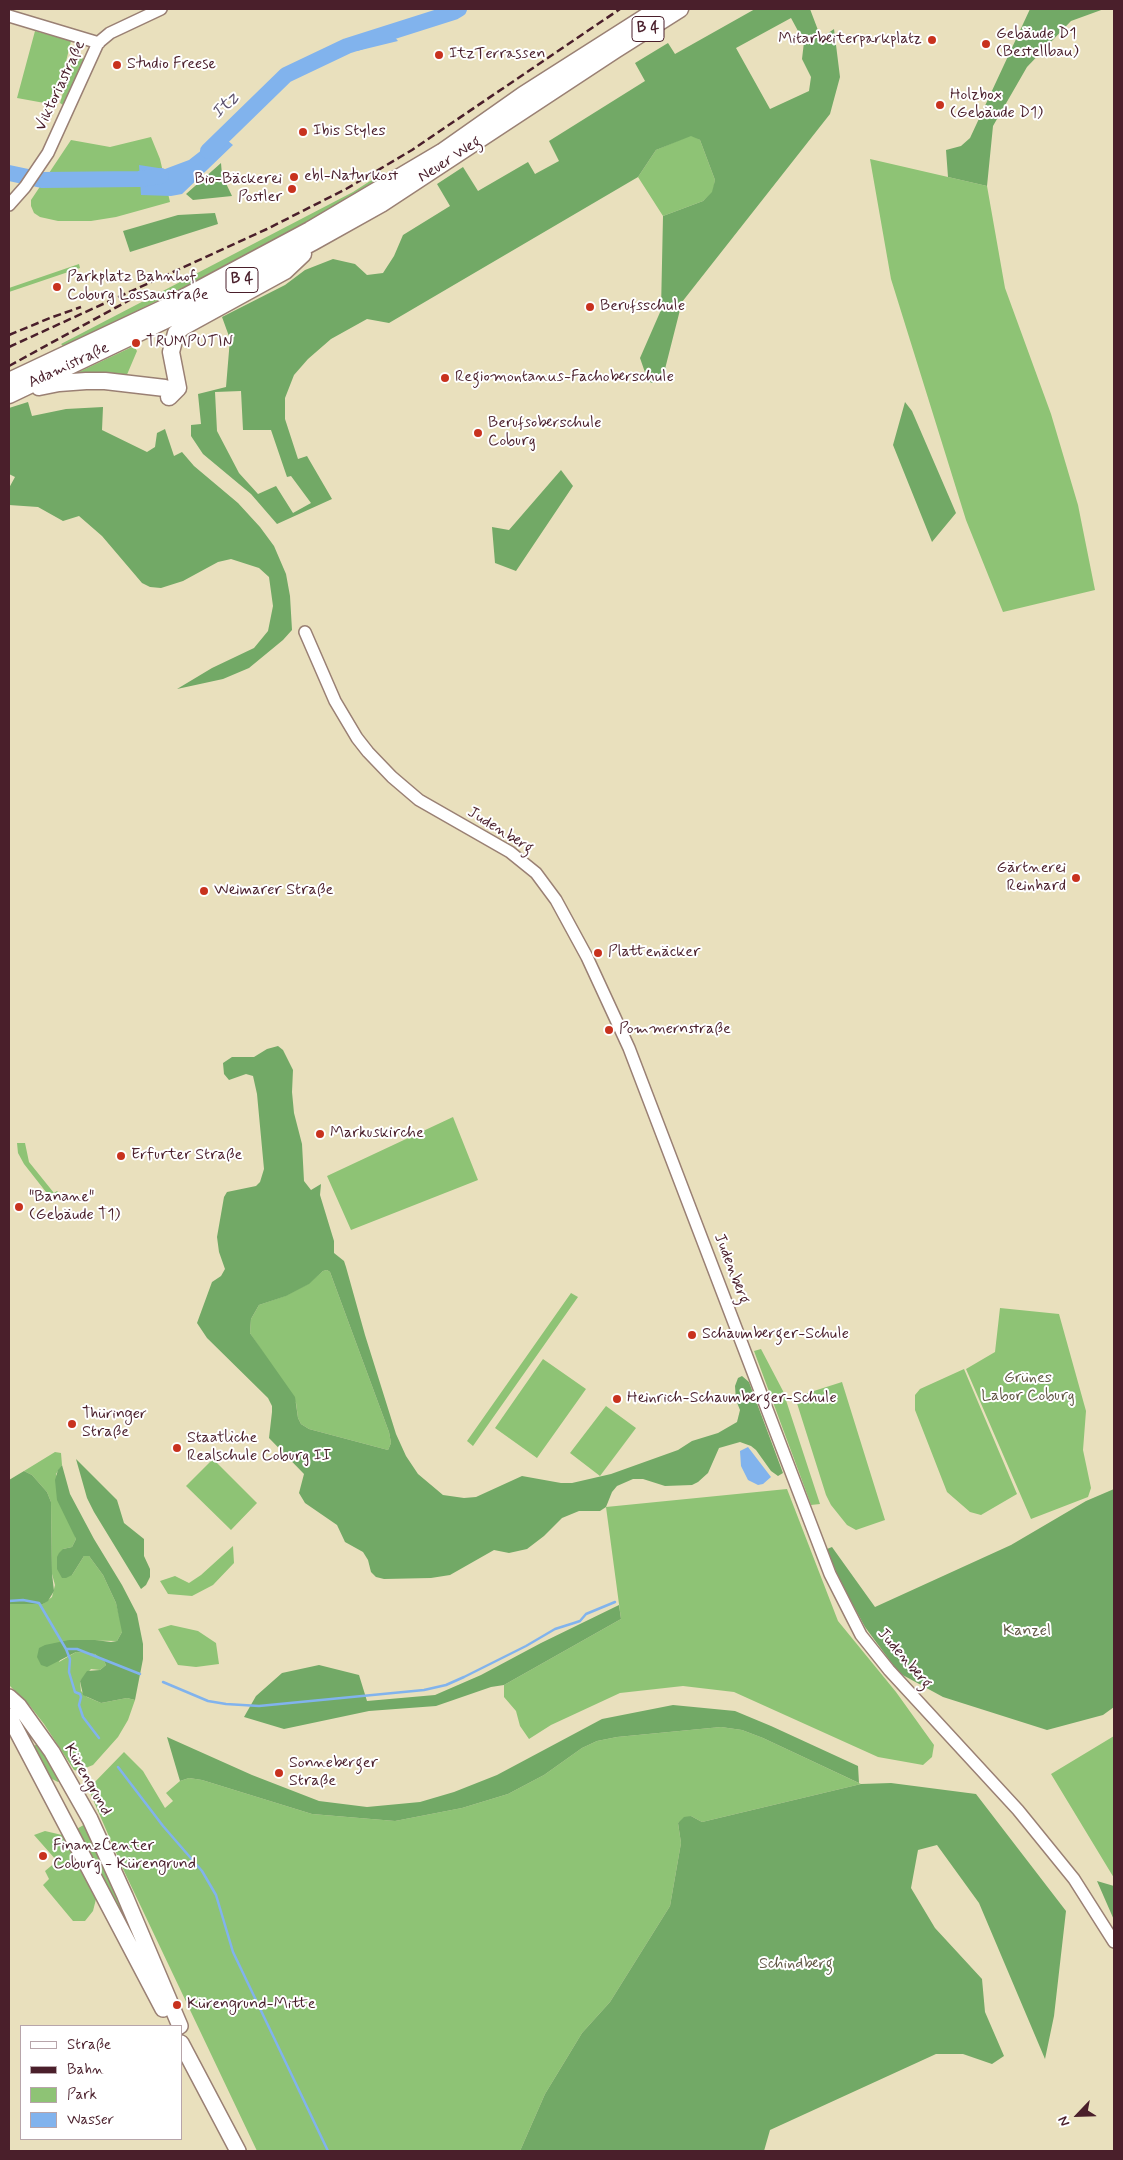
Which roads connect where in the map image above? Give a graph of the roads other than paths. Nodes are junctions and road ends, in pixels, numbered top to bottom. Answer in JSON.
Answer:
{"nodes":[{"id":1,"x":161,"y":9,"type":"edge"},
{"id":2,"x":658,"y":9,"type":"edge"},
{"id":3,"x":680,"y":9,"type":"edge"},
{"id":4,"x":9,"y":16,"type":"edge"},
{"id":5,"x":99,"y":42,"type":"junction"},
{"id":6,"x":10,"y":204,"type":"edge"},
{"id":7,"x":314,"y":242,"type":"junction"},
{"id":8,"x":128,"y":332,"type":"junction"},
{"id":9,"x":10,"y":389,"type":"edge"},
{"id":10,"x":306,"y":632,"type":"dead end"},
{"id":11,"x":9,"y":1697,"type":"edge"},
{"id":12,"x":9,"y":1716,"type":"edge"},
{"id":13,"x":1114,"y":1942,"type":"edge"},
{"id":14,"x":171,"y":2025,"type":"edge"},
{"id":15,"x":180,"y":2025,"type":"edge"},
{"id":16,"x":182,"y":2033,"type":"edge"},
{"id":17,"x":182,"y":2045,"type":"edge"},
{"id":18,"x":202,"y":2083,"type":"junction"},
{"id":19,"x":238,"y":2151,"type":"edge"}],
"edges":[{"from":1,"to":5,"type":"street","name":"Viktoriastraße"},
{"from":2,"to":8,"type":"highway","name":"Neuer Weg","number":"B 4"},
{"from":3,"to":7,"type":"highway","name":"Neuer Weg","number":"B 4"},
{"from":4,"to":5,"type":"street"},
{"from":5,"to":6,"type":"street","name":"Viktoriastraße"},
{"from":7,"to":8,"type":"highway","name":"Neuer Weg","number":"B 4"},
{"from":7,"to":9,"type":"highway","number":"B 4"},
{"from":8,"to":9,"type":"highway","name":"Adamistraße","number":"B 4"},
{"from":10,"to":13,"type":"street","name":"Judenberg"},
{"from":11,"to":15,"type":"main road","name":"Kürengrund"},
{"from":12,"to":14,"type":"main road"},
{"from":16,"to":18,"type":"main road"},
{"from":17,"to":18,"type":"main road"},
{"from":18,"to":19,"type":"main road"}]}
